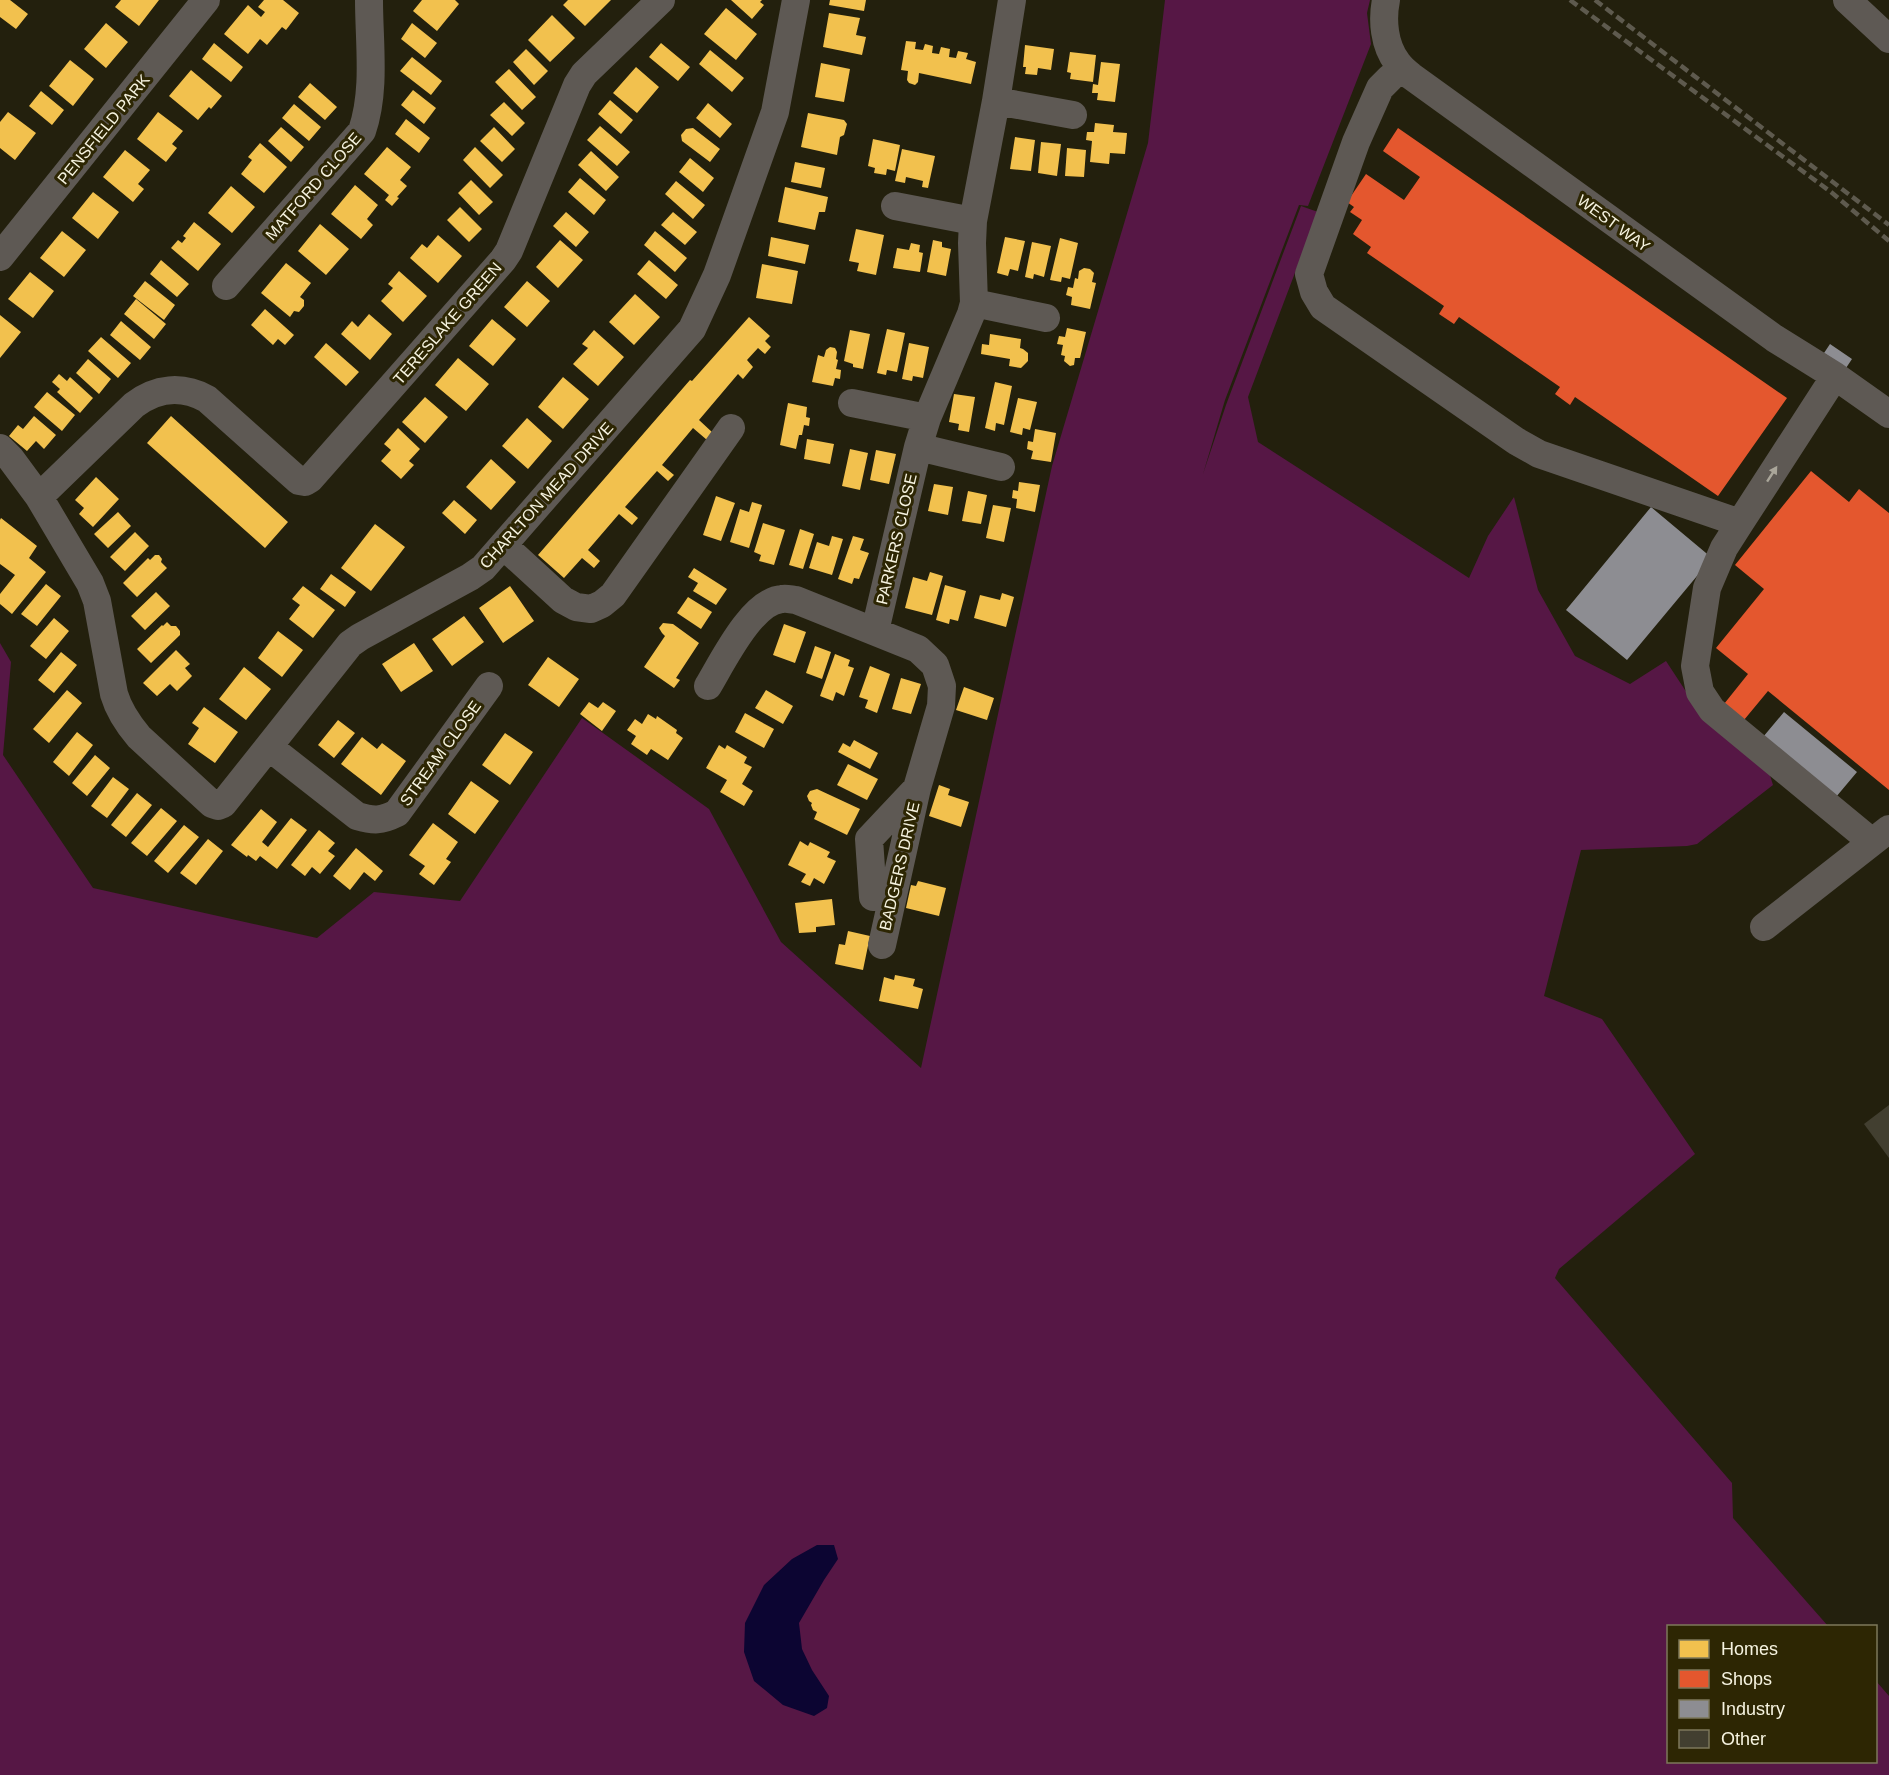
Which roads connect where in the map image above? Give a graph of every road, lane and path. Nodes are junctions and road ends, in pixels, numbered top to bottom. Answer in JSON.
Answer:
{"nodes":[{"id":1,"x":206,"y":0,"type":"edge"},
{"id":2,"x":369,"y":0,"type":"edge"},
{"id":3,"x":661,"y":0,"type":"edge"},
{"id":4,"x":795,"y":0,"type":"edge"},
{"id":5,"x":1012,"y":0,"type":"edge"},
{"id":6,"x":1386,"y":0,"type":"edge"},
{"id":7,"x":1847,"y":0,"type":"edge"},
{"id":8,"x":1889,"y":39,"type":"edge"},
{"id":9,"x":1390,"y":78,"type":"dead end"},
{"id":10,"x":996,"y":101,"type":"junction"},
{"id":11,"x":1060,"y":104,"type":"dead end"},
{"id":12,"x":908,"y":216,"type":"dead end"},
{"id":13,"x":973,"y":221,"type":"junction"},
{"id":14,"x":0,"y":257,"type":"edge"},
{"id":15,"x":226,"y":286,"type":"dead end"},
{"id":16,"x":974,"y":303,"type":"junction"},
{"id":17,"x":1034,"y":320,"type":"dead end"},
{"id":18,"x":1835,"y":376,"type":"junction"},
{"id":19,"x":852,"y":403,"type":"dead end"},
{"id":20,"x":1889,"y":414,"type":"edge"},
{"id":21,"x":927,"y":418,"type":"junction"},
{"id":22,"x":730,"y":428,"type":"dead end"},
{"id":23,"x":918,"y":447,"type":"junction"},
{"id":24,"x":0,"y":448,"type":"edge"},
{"id":25,"x":1000,"y":467,"type":"dead end"},
{"id":26,"x":39,"y":497,"type":"junction"},
{"id":27,"x":1740,"y":523,"type":"junction"},
{"id":28,"x":503,"y":545,"type":"junction"},
{"id":29,"x":874,"y":632,"type":"junction"},
{"id":30,"x":489,"y":686,"type":"dead end"},
{"id":31,"x":708,"y":686,"type":"dead end"},
{"id":32,"x":269,"y":747,"type":"junction"},
{"id":33,"x":918,"y":788,"type":"junction"},
{"id":34,"x":1881,"y":836,"type":"edge"},
{"id":35,"x":873,"y":897,"type":"dead end"},
{"id":36,"x":1764,"y":927,"type":"dead end"},
{"id":37,"x":882,"y":945,"type":"dead end"}],
"edges":[{"from":1,"to":14,"type":"street","name":"PENSFIELD PARK"},
{"from":2,"to":15,"type":"street","name":"MATFORD CLOSE"},
{"from":3,"to":26,"type":"street","name":"TERESLAKE GREEN"},
{"from":4,"to":28,"type":"street","name":"CHARLTON MEAD DRIVE"},
{"from":5,"to":10,"type":"street"},
{"from":6,"to":18,"type":"street","name":"WEST WAY"},
{"from":7,"to":8,"type":"street"},
{"from":9,"to":27,"type":"street"},
{"from":10,"to":11,"type":"street"},
{"from":10,"to":13,"type":"street"},
{"from":12,"to":13,"type":"street"},
{"from":13,"to":16,"type":"street"},
{"from":16,"to":17,"type":"street"},
{"from":16,"to":21,"type":"street","name":"PARKERS CLOSE"},
{"from":18,"to":20,"type":"street","name":"WEST WAY"},
{"from":27,"to":18,"type":"street","one_way":true},
{"from":19,"to":21,"type":"street"},
{"from":21,"to":23,"type":"street","name":"PARKERS CLOSE"},
{"from":22,"to":28,"type":"street"},
{"from":23,"to":25,"type":"street"},
{"from":23,"to":29,"type":"street","name":"PARKERS CLOSE"},
{"from":24,"to":26,"type":"street","name":"CHARLTON MEAD DRIVE"},
{"from":26,"to":32,"type":"street","name":"CHARLTON MEAD DRIVE"},
{"from":27,"to":34,"type":"street"},
{"from":28,"to":32,"type":"street","name":"CHARLTON MEAD DRIVE"},
{"from":29,"to":31,"type":"street"},
{"from":29,"to":33,"type":"street"},
{"from":30,"to":32,"type":"street","name":"STREAM CLOSE"},
{"from":33,"to":35,"type":"street"},
{"from":33,"to":37,"type":"street","name":"BADGERS DRIVE"},
{"from":34,"to":36,"type":"street"}]}
